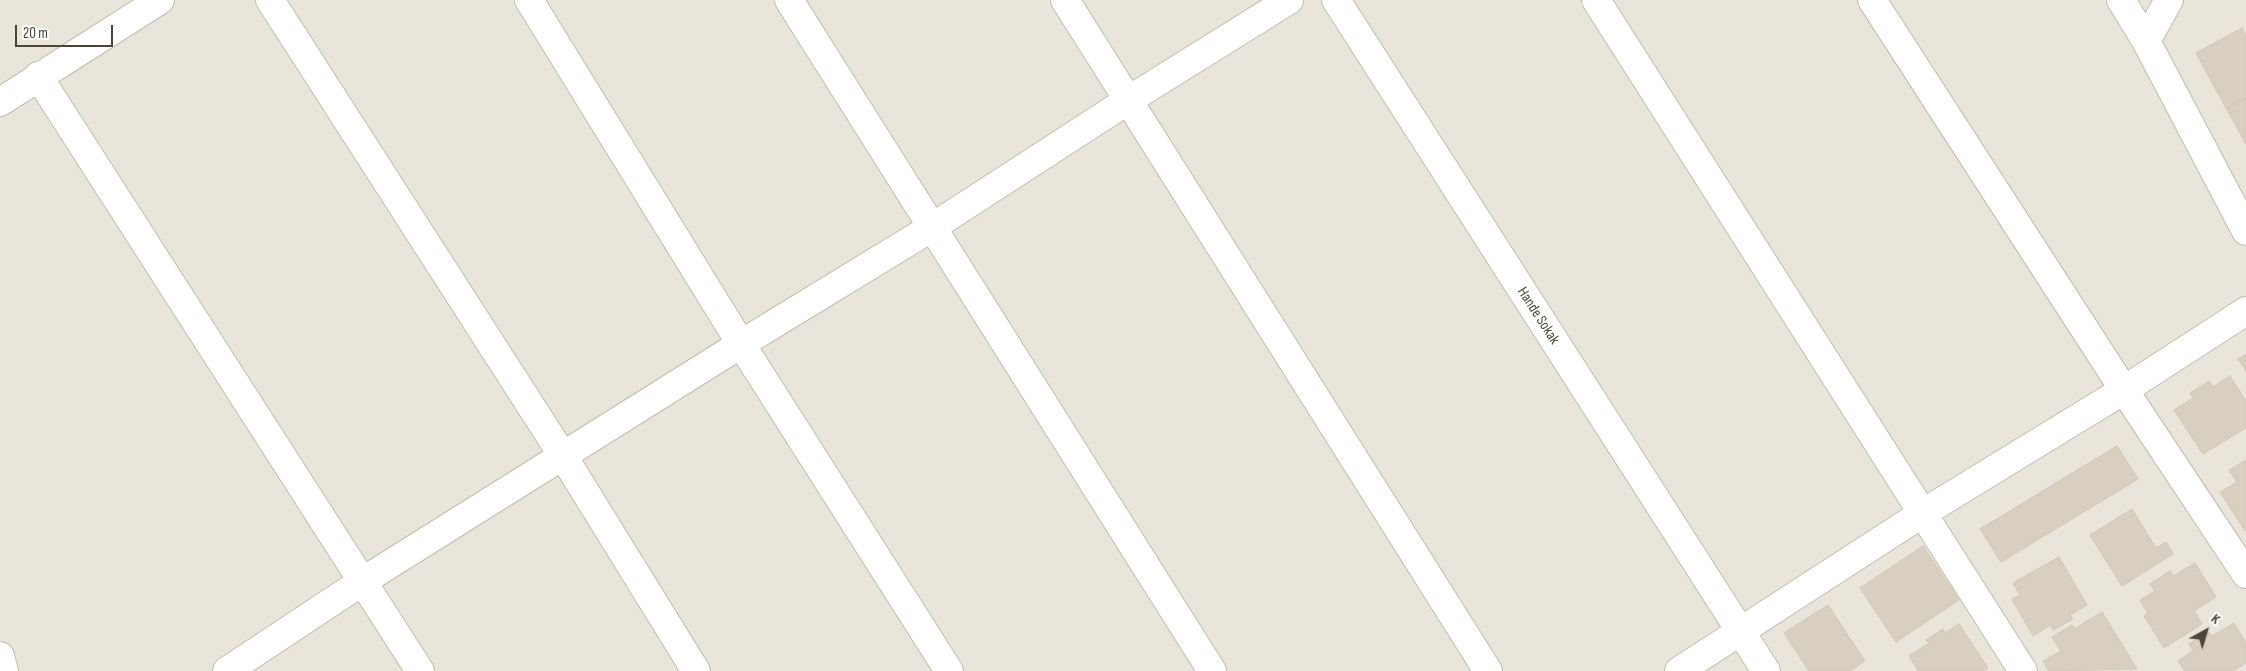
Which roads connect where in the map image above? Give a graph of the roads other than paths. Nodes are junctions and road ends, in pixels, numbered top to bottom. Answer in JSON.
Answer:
{"nodes":[{"id":1,"x":160,"y":0,"type":"edge"},
{"id":2,"x":270,"y":0,"type":"edge"},
{"id":3,"x":529,"y":0,"type":"edge"},
{"id":4,"x":789,"y":0,"type":"edge"},
{"id":5,"x":1065,"y":0,"type":"edge"},
{"id":6,"x":1289,"y":0,"type":"edge"},
{"id":7,"x":1336,"y":0,"type":"edge"},
{"id":8,"x":1596,"y":0,"type":"edge"},
{"id":9,"x":1872,"y":0,"type":"edge"},
{"id":10,"x":2121,"y":0,"type":"edge"},
{"id":11,"x":2168,"y":0,"type":"edge"},
{"id":12,"x":2146,"y":41,"type":"junction"},
{"id":13,"x":38,"y":76,"type":"junction"},
{"id":14,"x":1127,"y":100,"type":"junction"},
{"id":15,"x":0,"y":102,"type":"edge"},
{"id":16,"x":931,"y":228,"type":"junction"},
{"id":17,"x":2246,"y":231,"type":"edge"},
{"id":18,"x":2246,"y":311,"type":"edge"},
{"id":19,"x":740,"y":344,"type":"junction"},
{"id":20,"x":2124,"y":390,"type":"junction"},
{"id":21,"x":563,"y":456,"type":"junction"},
{"id":22,"x":1923,"y":513,"type":"junction"},
{"id":23,"x":2246,"y":574,"type":"edge"},
{"id":24,"x":363,"y":581,"type":"junction"},
{"id":25,"x":1741,"y":632,"type":"junction"},
{"id":26,"x":0,"y":656,"type":"edge"},
{"id":27,"x":4,"y":671,"type":"edge"},
{"id":28,"x":227,"y":671,"type":"edge"},
{"id":29,"x":420,"y":671,"type":"edge"},
{"id":30,"x":696,"y":671,"type":"edge"},
{"id":31,"x":949,"y":671,"type":"edge"},
{"id":32,"x":1212,"y":671,"type":"edge"},
{"id":33,"x":1488,"y":671,"type":"edge"},
{"id":34,"x":1679,"y":671,"type":"edge"},
{"id":35,"x":1766,"y":671,"type":"edge"},
{"id":36,"x":2023,"y":671,"type":"edge"}],
"edges":[{"from":1,"to":13,"type":"street"},
{"from":2,"to":21,"type":"street"},
{"from":3,"to":19,"type":"street"},
{"from":4,"to":16,"type":"street"},
{"from":5,"to":14,"type":"street"},
{"from":6,"to":14,"type":"street"},
{"from":7,"to":25,"type":"street","name":"Hande Sokak"},
{"from":8,"to":22,"type":"street"},
{"from":9,"to":20,"type":"street"},
{"from":10,"to":12,"type":"street"},
{"from":11,"to":12,"type":"street"},
{"from":12,"to":17,"type":"street"},
{"from":13,"to":15,"type":"street"},
{"from":13,"to":24,"type":"street"},
{"from":14,"to":16,"type":"street"},
{"from":14,"to":33,"type":"street"},
{"from":16,"to":19,"type":"street"},
{"from":16,"to":32,"type":"street"},
{"from":18,"to":20,"type":"street"},
{"from":19,"to":21,"type":"street"},
{"from":19,"to":31,"type":"street"},
{"from":20,"to":22,"type":"street"},
{"from":20,"to":23,"type":"street"},
{"from":21,"to":24,"type":"street"},
{"from":21,"to":30,"type":"street"},
{"from":22,"to":25,"type":"street"},
{"from":22,"to":36,"type":"street"},
{"from":24,"to":28,"type":"street"},
{"from":24,"to":29,"type":"street"},
{"from":25,"to":34,"type":"street"},
{"from":25,"to":35,"type":"street","name":"Hande Sokak"},
{"from":26,"to":27,"type":"street"}]}
